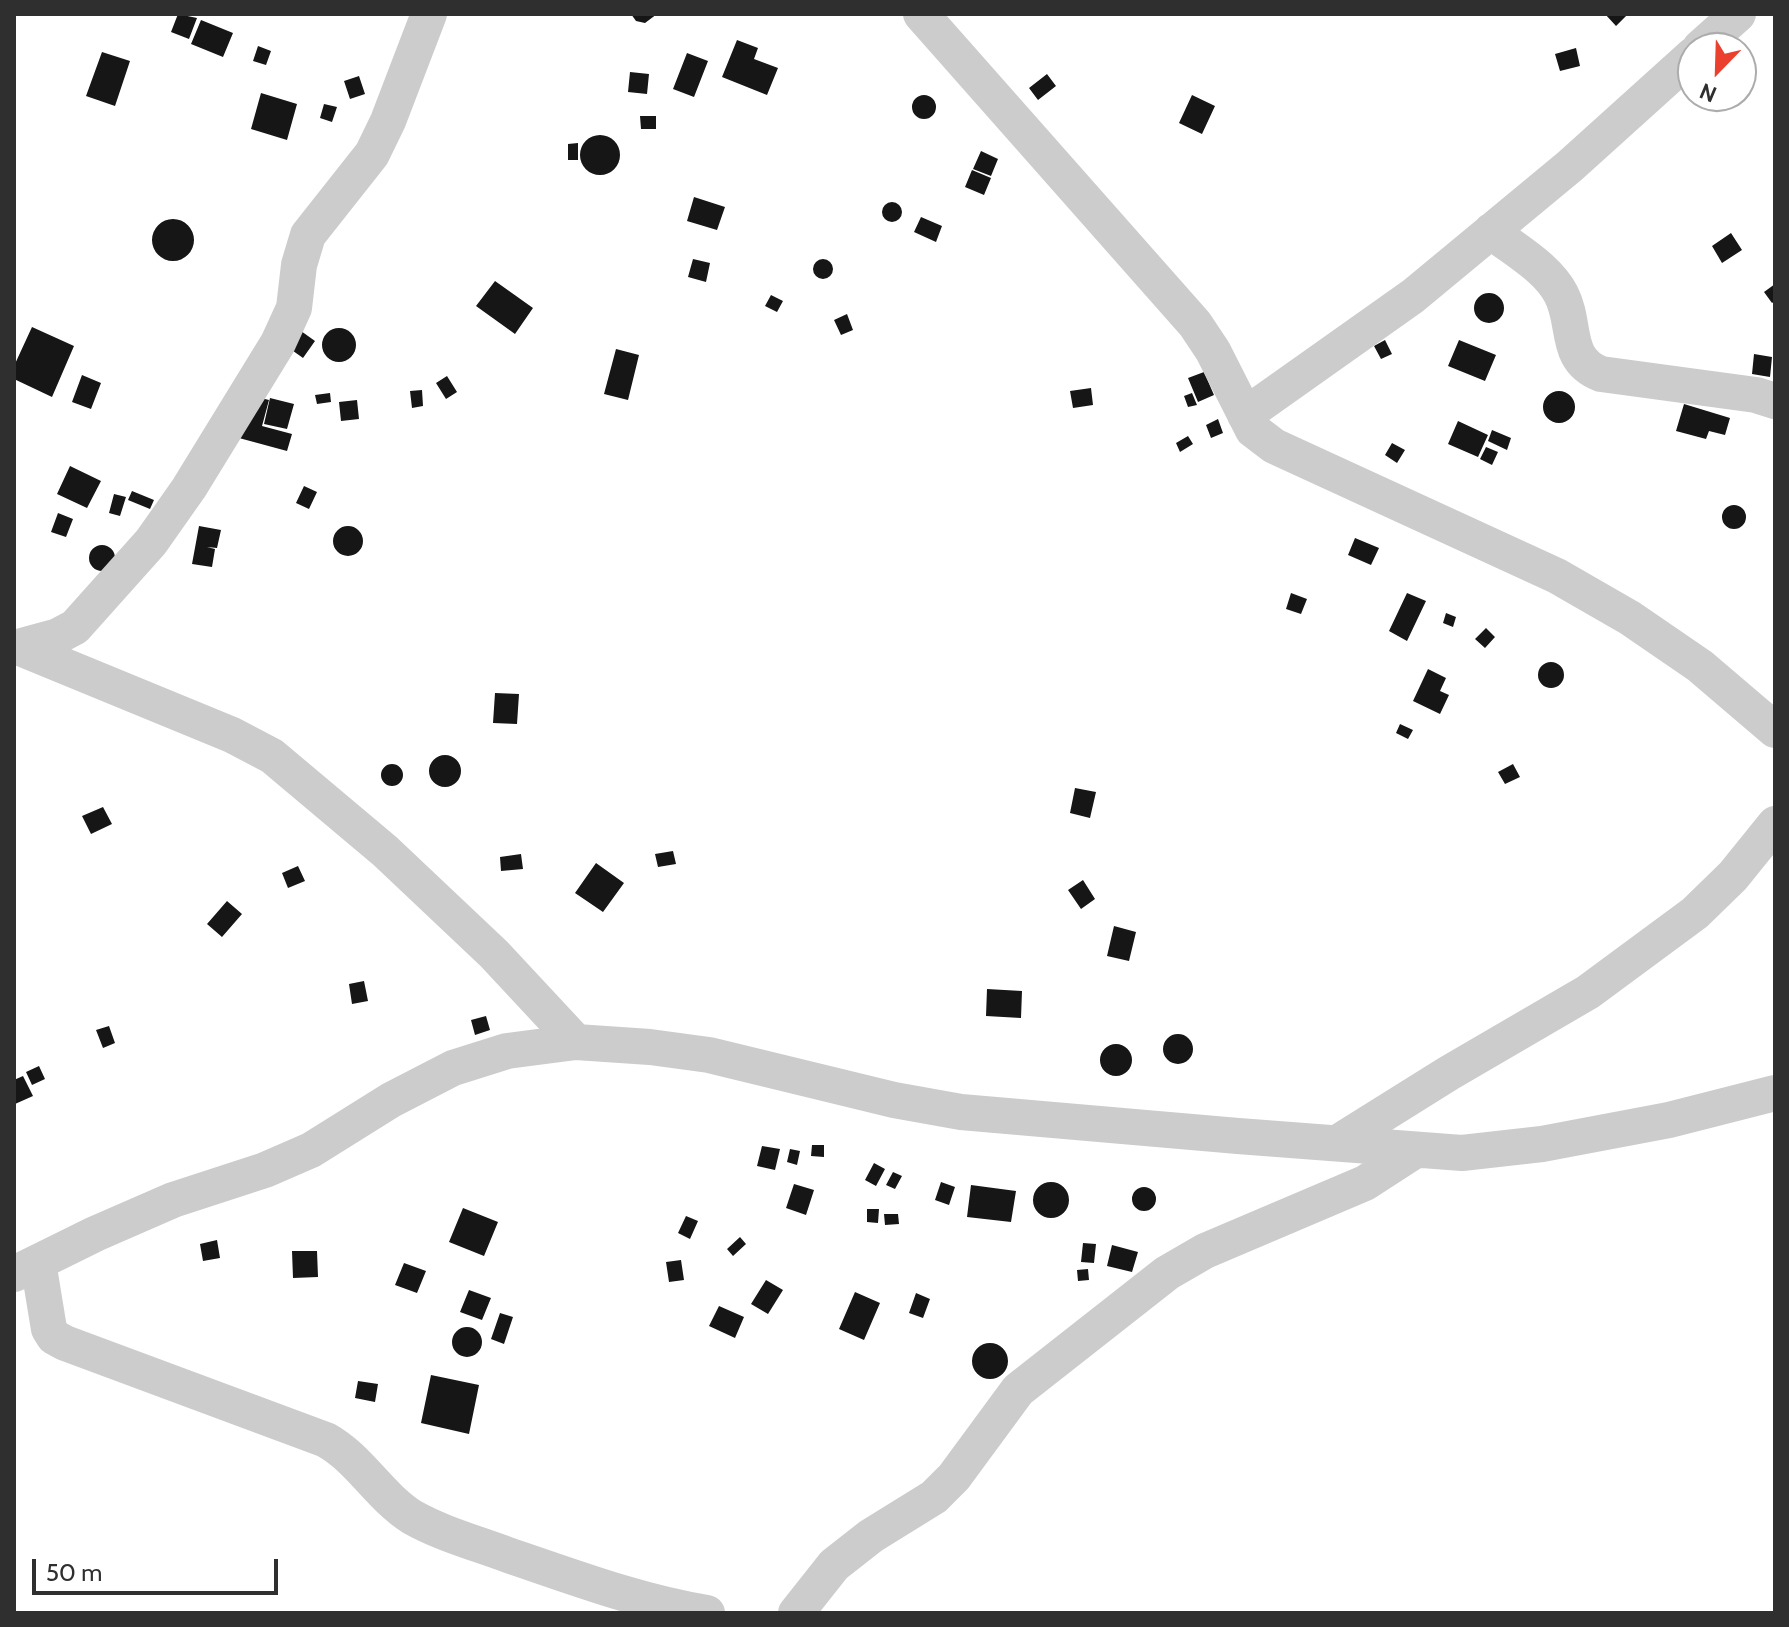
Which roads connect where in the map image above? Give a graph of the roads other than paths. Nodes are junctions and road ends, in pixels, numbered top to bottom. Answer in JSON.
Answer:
{"nodes":[{"id":1,"x":429,"y":14,"type":"edge"},
{"id":2,"x":921,"y":14,"type":"edge"},
{"id":3,"x":1738,"y":14,"type":"edge"},
{"id":4,"x":1718,"y":32,"type":"edge"},
{"id":5,"x":1677,"y":69,"type":"edge"},
{"id":6,"x":1491,"y":231,"type":"junction"},
{"id":7,"x":1775,"y":401,"type":"edge"},
{"id":8,"x":1245,"y":415,"type":"junction"},
{"id":9,"x":16,"y":648,"type":"edge"},
{"id":10,"x":1775,"y":730,"type":"edge"},
{"id":11,"x":1775,"y":824,"type":"edge"},
{"id":12,"x":576,"y":1042,"type":"junction"},
{"id":13,"x":1775,"y":1093,"type":"edge"},
{"id":14,"x":1337,"y":1143,"type":"junction"},
{"id":15,"x":1416,"y":1150,"type":"junction"},
{"id":16,"x":26,"y":1268,"type":"edge"},
{"id":17,"x":707,"y":1613,"type":"edge"},
{"id":18,"x":796,"y":1613,"type":"edge"}],
"edges":[{"from":1,"to":9,"type":"street"},
{"from":2,"to":8,"type":"street"},
{"from":3,"to":4,"type":"street"},
{"from":5,"to":6,"type":"street"},
{"from":6,"to":7,"type":"street"},
{"from":6,"to":8,"type":"street"},
{"from":8,"to":10,"type":"street"},
{"from":9,"to":12,"type":"street"},
{"from":11,"to":14,"type":"street"},
{"from":12,"to":14,"type":"street"},
{"from":12,"to":16,"type":"street"},
{"from":13,"to":15,"type":"street"},
{"from":14,"to":15,"type":"street"},
{"from":15,"to":18,"type":"street"},
{"from":16,"to":17,"type":"street"}]}
